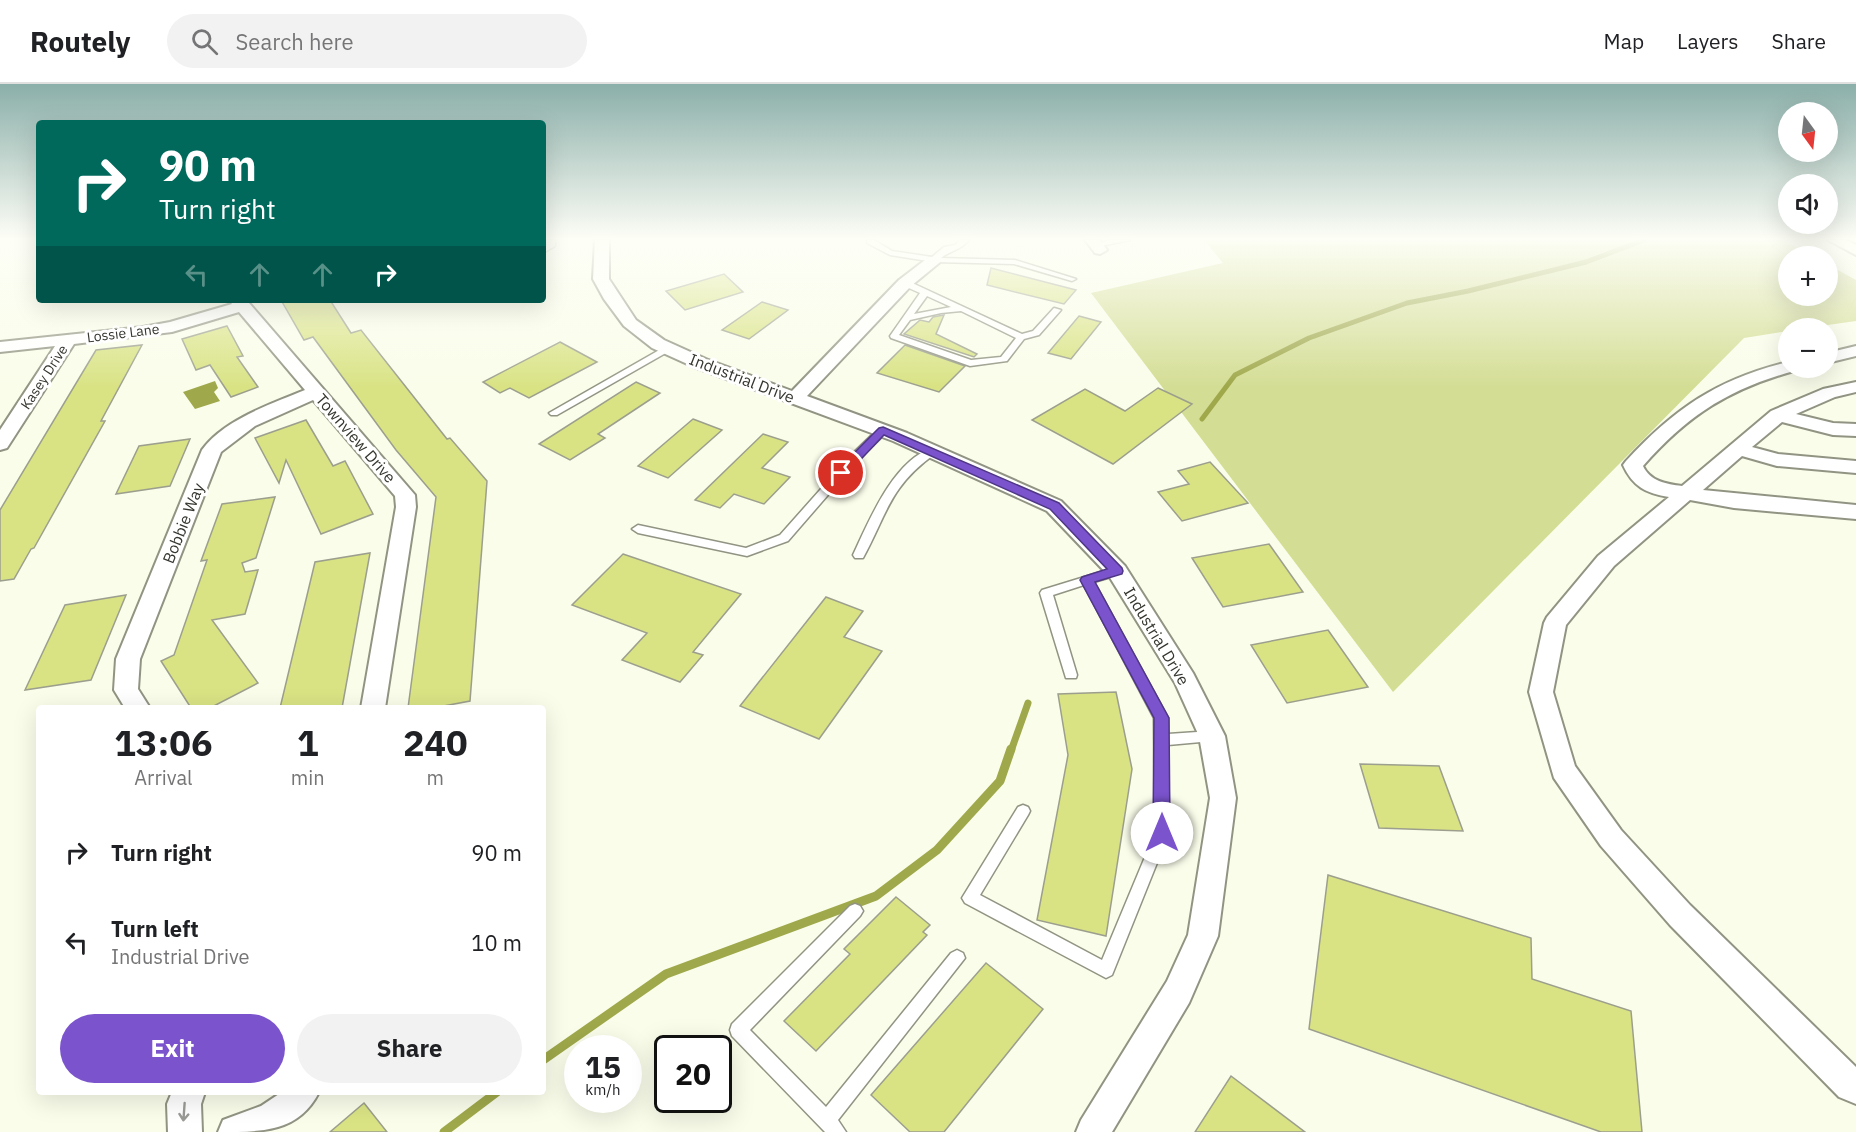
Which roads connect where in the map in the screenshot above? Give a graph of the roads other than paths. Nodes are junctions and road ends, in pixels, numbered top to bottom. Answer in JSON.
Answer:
{"nodes":[{"id":1,"x":606,"y":289,"type":"edge"},
{"id":2,"x":899,"y":289,"type":"edge"},
{"id":3,"x":918,"y":289,"type":"edge"},
{"id":4,"x":925,"y":292,"type":"junction"},
{"id":5,"x":240,"y":303,"type":"edge"},
{"id":6,"x":963,"y":308,"type":"junction"},
{"id":7,"x":1057,"y":310,"type":"dead end"},
{"id":8,"x":907,"y":318,"type":"junction"},
{"id":9,"x":1021,"y":337,"type":"junction"},
{"id":10,"x":68,"y":340,"type":"junction"},
{"id":11,"x":0,"y":347,"type":"edge"},
{"id":12,"x":668,"y":348,"type":"junction"},
{"id":13,"x":1856,"y":351,"type":"edge"},
{"id":14,"x":1838,"y":355,"type":"edge"},
{"id":15,"x":1778,"y":370,"type":"edge"},
{"id":16,"x":1856,"y":387,"type":"edge"},
{"id":17,"x":316,"y":392,"type":"junction"},
{"id":18,"x":795,"y":398,"type":"junction"},
{"id":19,"x":554,"y":413,"type":"dead end"},
{"id":20,"x":1778,"y":415,"type":"junction"},
{"id":21,"x":883,"y":430,"type":"junction"},
{"id":22,"x":1856,"y":430,"type":"edge"},
{"id":23,"x":0,"y":444,"type":"edge"},
{"id":24,"x":1737,"y":449,"type":"junction"},
{"id":25,"x":932,"y":451,"type":"junction"},
{"id":26,"x":1856,"y":467,"type":"edge"},
{"id":27,"x":1685,"y":494,"type":"junction"},
{"id":28,"x":1856,"y":512,"type":"edge"},
{"id":29,"x":638,"y":529,"type":"dead end"},
{"id":30,"x":860,"y":555,"type":"dead end"},
{"id":31,"x":1117,"y":571,"type":"junction"},
{"id":32,"x":1087,"y":580,"type":"junction"},
{"id":33,"x":1071,"y":675,"type":"dead end"},
{"id":34,"x":136,"y":705,"type":"edge"},
{"id":35,"x":373,"y":705,"type":"edge"},
{"id":36,"x":1212,"y":736,"type":"junction"},
{"id":37,"x":1161,"y":740,"type":"junction"},
{"id":38,"x":1023,"y":811,"type":"dead end"},
{"id":39,"x":855,"y":911,"type":"dead end"},
{"id":40,"x":957,"y":958,"type":"dead end"},
{"id":41,"x":1856,"y":1088,"type":"edge"},
{"id":42,"x":188,"y":1095,"type":"edge"},
{"id":43,"x":301,"y":1095,"type":"edge"},
{"id":44,"x":831,"y":1126,"type":"edge"},
{"id":45,"x":185,"y":1132,"type":"edge"},
{"id":46,"x":235,"y":1132,"type":"edge"},
{"id":47,"x":1093,"y":1132,"type":"edge"}],
"edges":[{"from":1,"to":12,"type":"street","name":"Industrial Drive"},
{"from":2,"to":18,"type":"street"},
{"from":3,"to":4,"type":"lane"},
{"from":4,"to":6,"type":"lane"},
{"from":4,"to":8,"type":"lane"},
{"from":5,"to":10,"type":"street","name":"Lossie Lane"},
{"from":5,"to":17,"type":"street","name":"Townview Drive"},
{"from":6,"to":8,"type":"lane"},
{"from":6,"to":9,"type":"lane"},
{"from":7,"to":9,"type":"lane"},
{"from":8,"to":9,"type":"lane"},
{"from":10,"to":11,"type":"street","name":"Lossie Lane"},
{"from":10,"to":23,"type":"street","name":"Kasey Drive"},
{"from":12,"to":18,"type":"street","name":"Industrial Drive"},
{"from":12,"to":19,"type":"lane"},
{"from":13,"to":14,"type":"street"},
{"from":15,"to":27,"type":"street"},
{"from":16,"to":20,"type":"street"},
{"from":17,"to":34,"type":"street","name":"Bobbie Way"},
{"from":17,"to":35,"type":"street","name":"Townview Drive"},
{"from":18,"to":21,"type":"street","name":"Industrial Drive"},
{"from":20,"to":22,"type":"street"},
{"from":20,"to":24,"type":"street"},
{"from":21,"to":25,"type":"street","name":"Industrial Drive"},
{"from":21,"to":29,"type":"lane"},
{"from":24,"to":26,"type":"street"},
{"from":24,"to":27,"type":"street"},
{"from":25,"to":30,"type":"lane"},
{"from":25,"to":31,"type":"street","name":"Industrial Drive"},
{"from":27,"to":28,"type":"street"},
{"from":27,"to":41,"type":"street"},
{"from":31,"to":32,"type":"lane"},
{"from":31,"to":36,"type":"street","name":"Industrial Drive"},
{"from":32,"to":33,"type":"lane"},
{"from":32,"to":37,"type":"lane"},
{"from":36,"to":37,"type":"lane"},
{"from":36,"to":47,"type":"street","name":"Industrial Drive"},
{"from":37,"to":38,"type":"lane"},
{"from":39,"to":44,"type":"lane"},
{"from":40,"to":44,"type":"lane"},
{"from":42,"to":45,"type":"street","one_way":true},
{"from":43,"to":46,"type":"street"}]}
